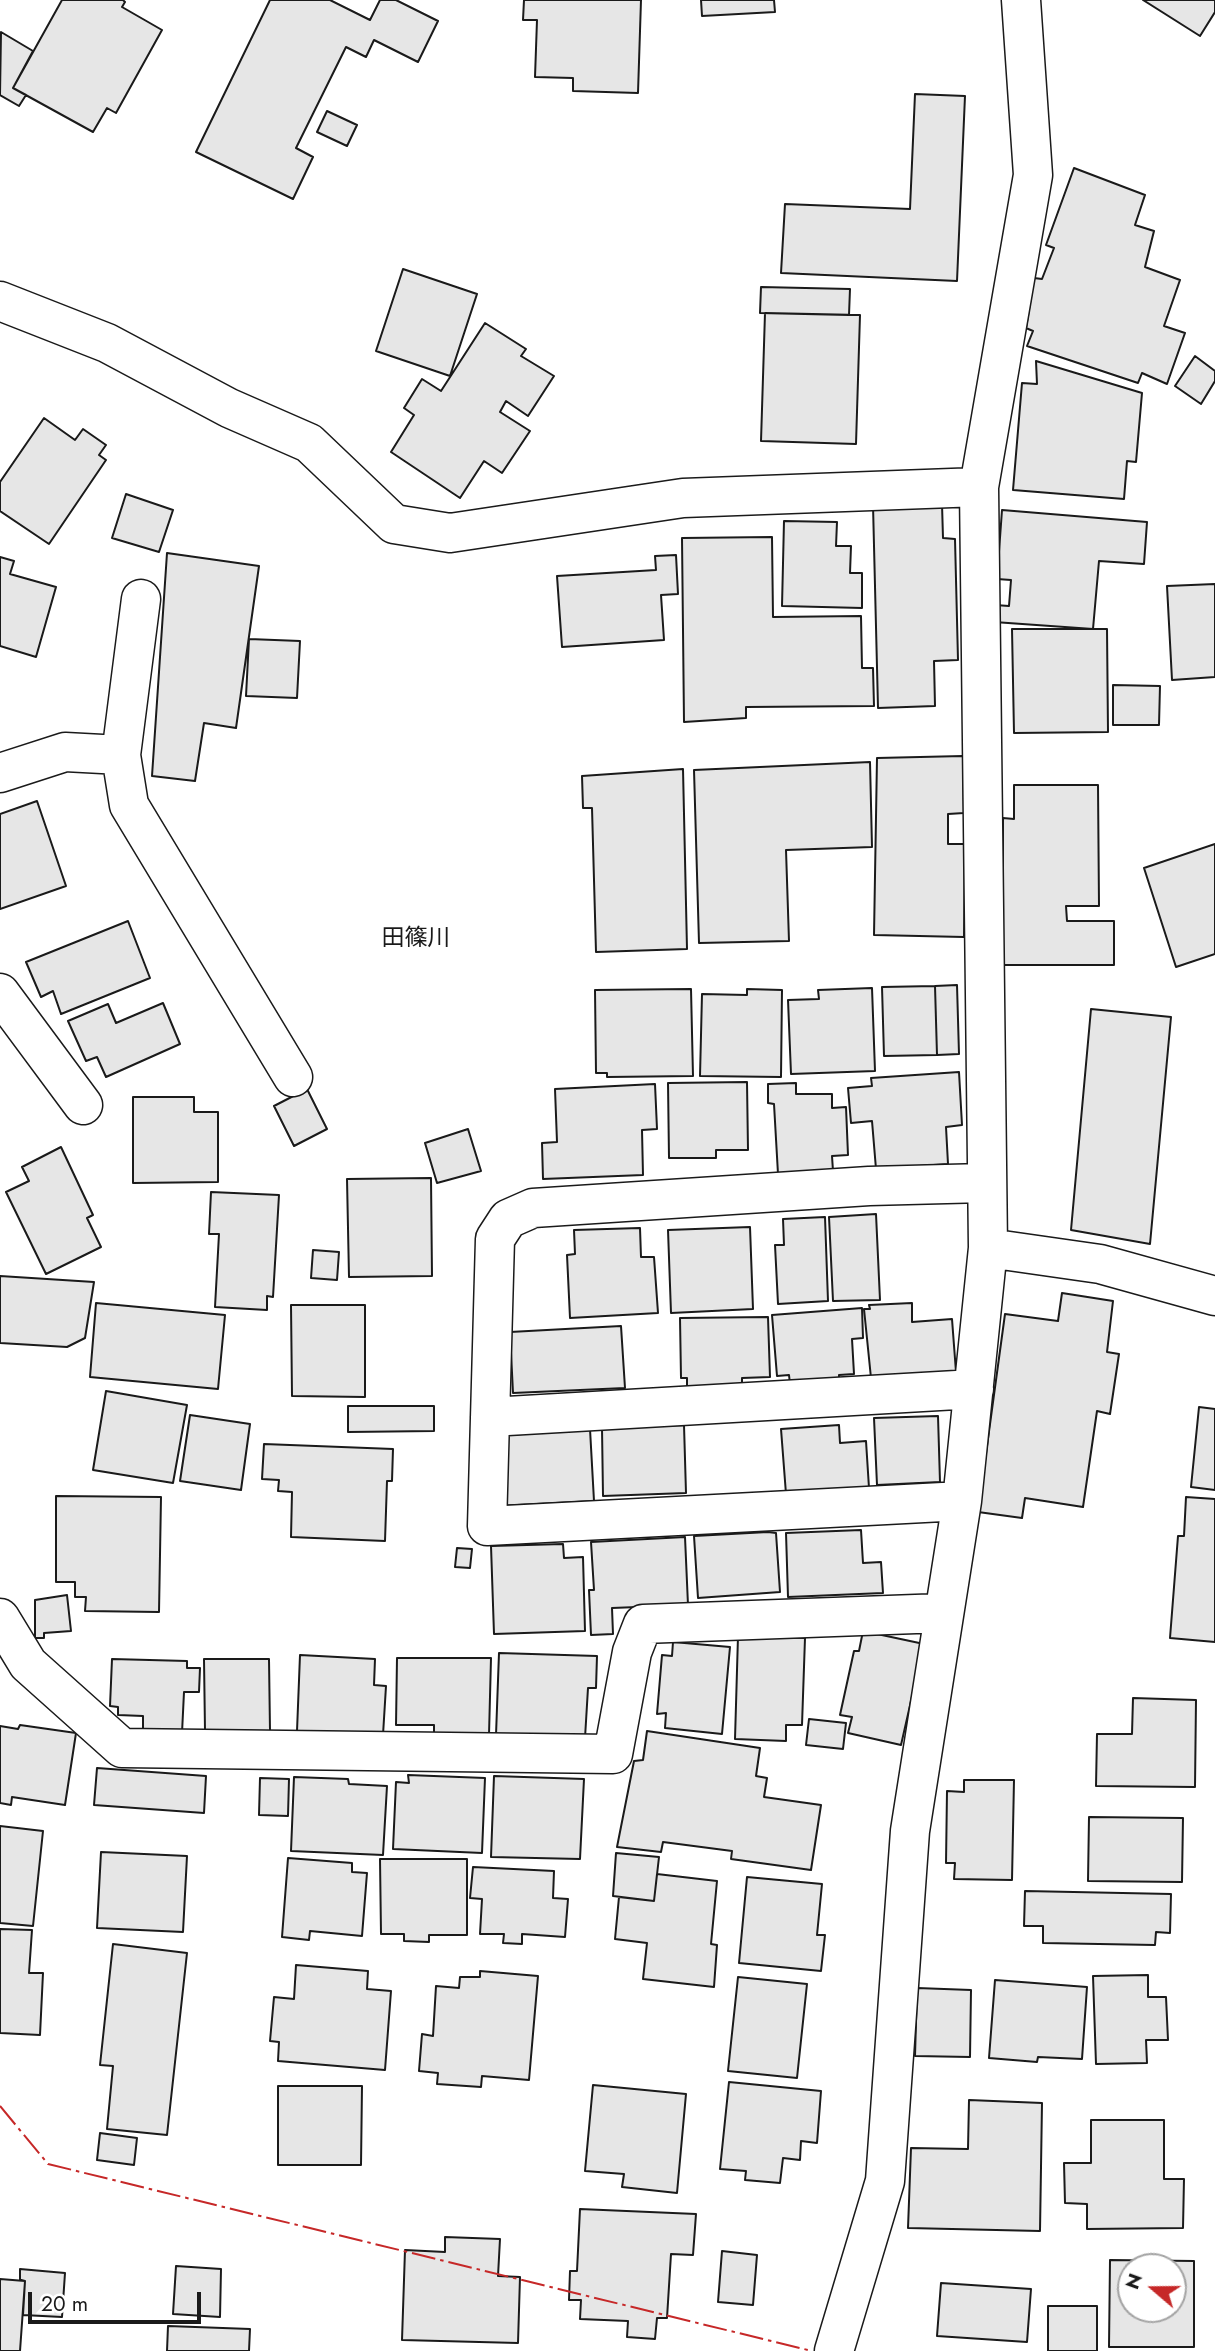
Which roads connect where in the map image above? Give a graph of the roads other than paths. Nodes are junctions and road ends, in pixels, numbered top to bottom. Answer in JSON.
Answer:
{"nodes":[{"id":1,"x":1021,"y":0,"type":"edge"},
{"id":2,"x":0,"y":301,"type":"edge"},
{"id":3,"x":979,"y":487,"type":"junction"},
{"id":4,"x":141,"y":598,"type":"dead end"},
{"id":5,"x":121,"y":755,"type":"junction"},
{"id":6,"x":0,"y":773,"type":"edge"},
{"id":7,"x":0,"y":993,"type":"edge"},
{"id":8,"x":293,"y":1077,"type":"dead end"},
{"id":9,"x":83,"y":1105,"type":"dead end"},
{"id":10,"x":985,"y":1183,"type":"junction"},
{"id":11,"x":988,"y":1248,"type":"junction"},
{"id":12,"x":1215,"y":1296,"type":"edge"},
{"id":13,"x":974,"y":1389,"type":"junction"},
{"id":14,"x":491,"y":1417,"type":"junction"},
{"id":15,"x":962,"y":1501,"type":"junction"},
{"id":16,"x":943,"y":1613,"type":"junction"},
{"id":17,"x":6,"y":1627,"type":"edge"},
{"id":18,"x":0,"y":1672,"type":"edge"},
{"id":19,"x":834,"y":2351,"type":"edge"}],
"edges":[{"from":1,"to":3,"type":"street"},
{"from":2,"to":3,"type":"street"},
{"from":3,"to":10,"type":"street"},
{"from":4,"to":5,"type":"street"},
{"from":5,"to":6,"type":"street"},
{"from":5,"to":8,"type":"street"},
{"from":7,"to":9,"type":"street"},
{"from":10,"to":11,"type":"street"},
{"from":10,"to":14,"type":"street"},
{"from":11,"to":12,"type":"street"},
{"from":11,"to":13,"type":"street"},
{"from":13,"to":14,"type":"street"},
{"from":13,"to":15,"type":"street"},
{"from":14,"to":15,"type":"street"},
{"from":15,"to":16,"type":"street"},
{"from":16,"to":17,"type":"street"},
{"from":16,"to":19,"type":"street"},
{"from":17,"to":18,"type":"street"}]}
